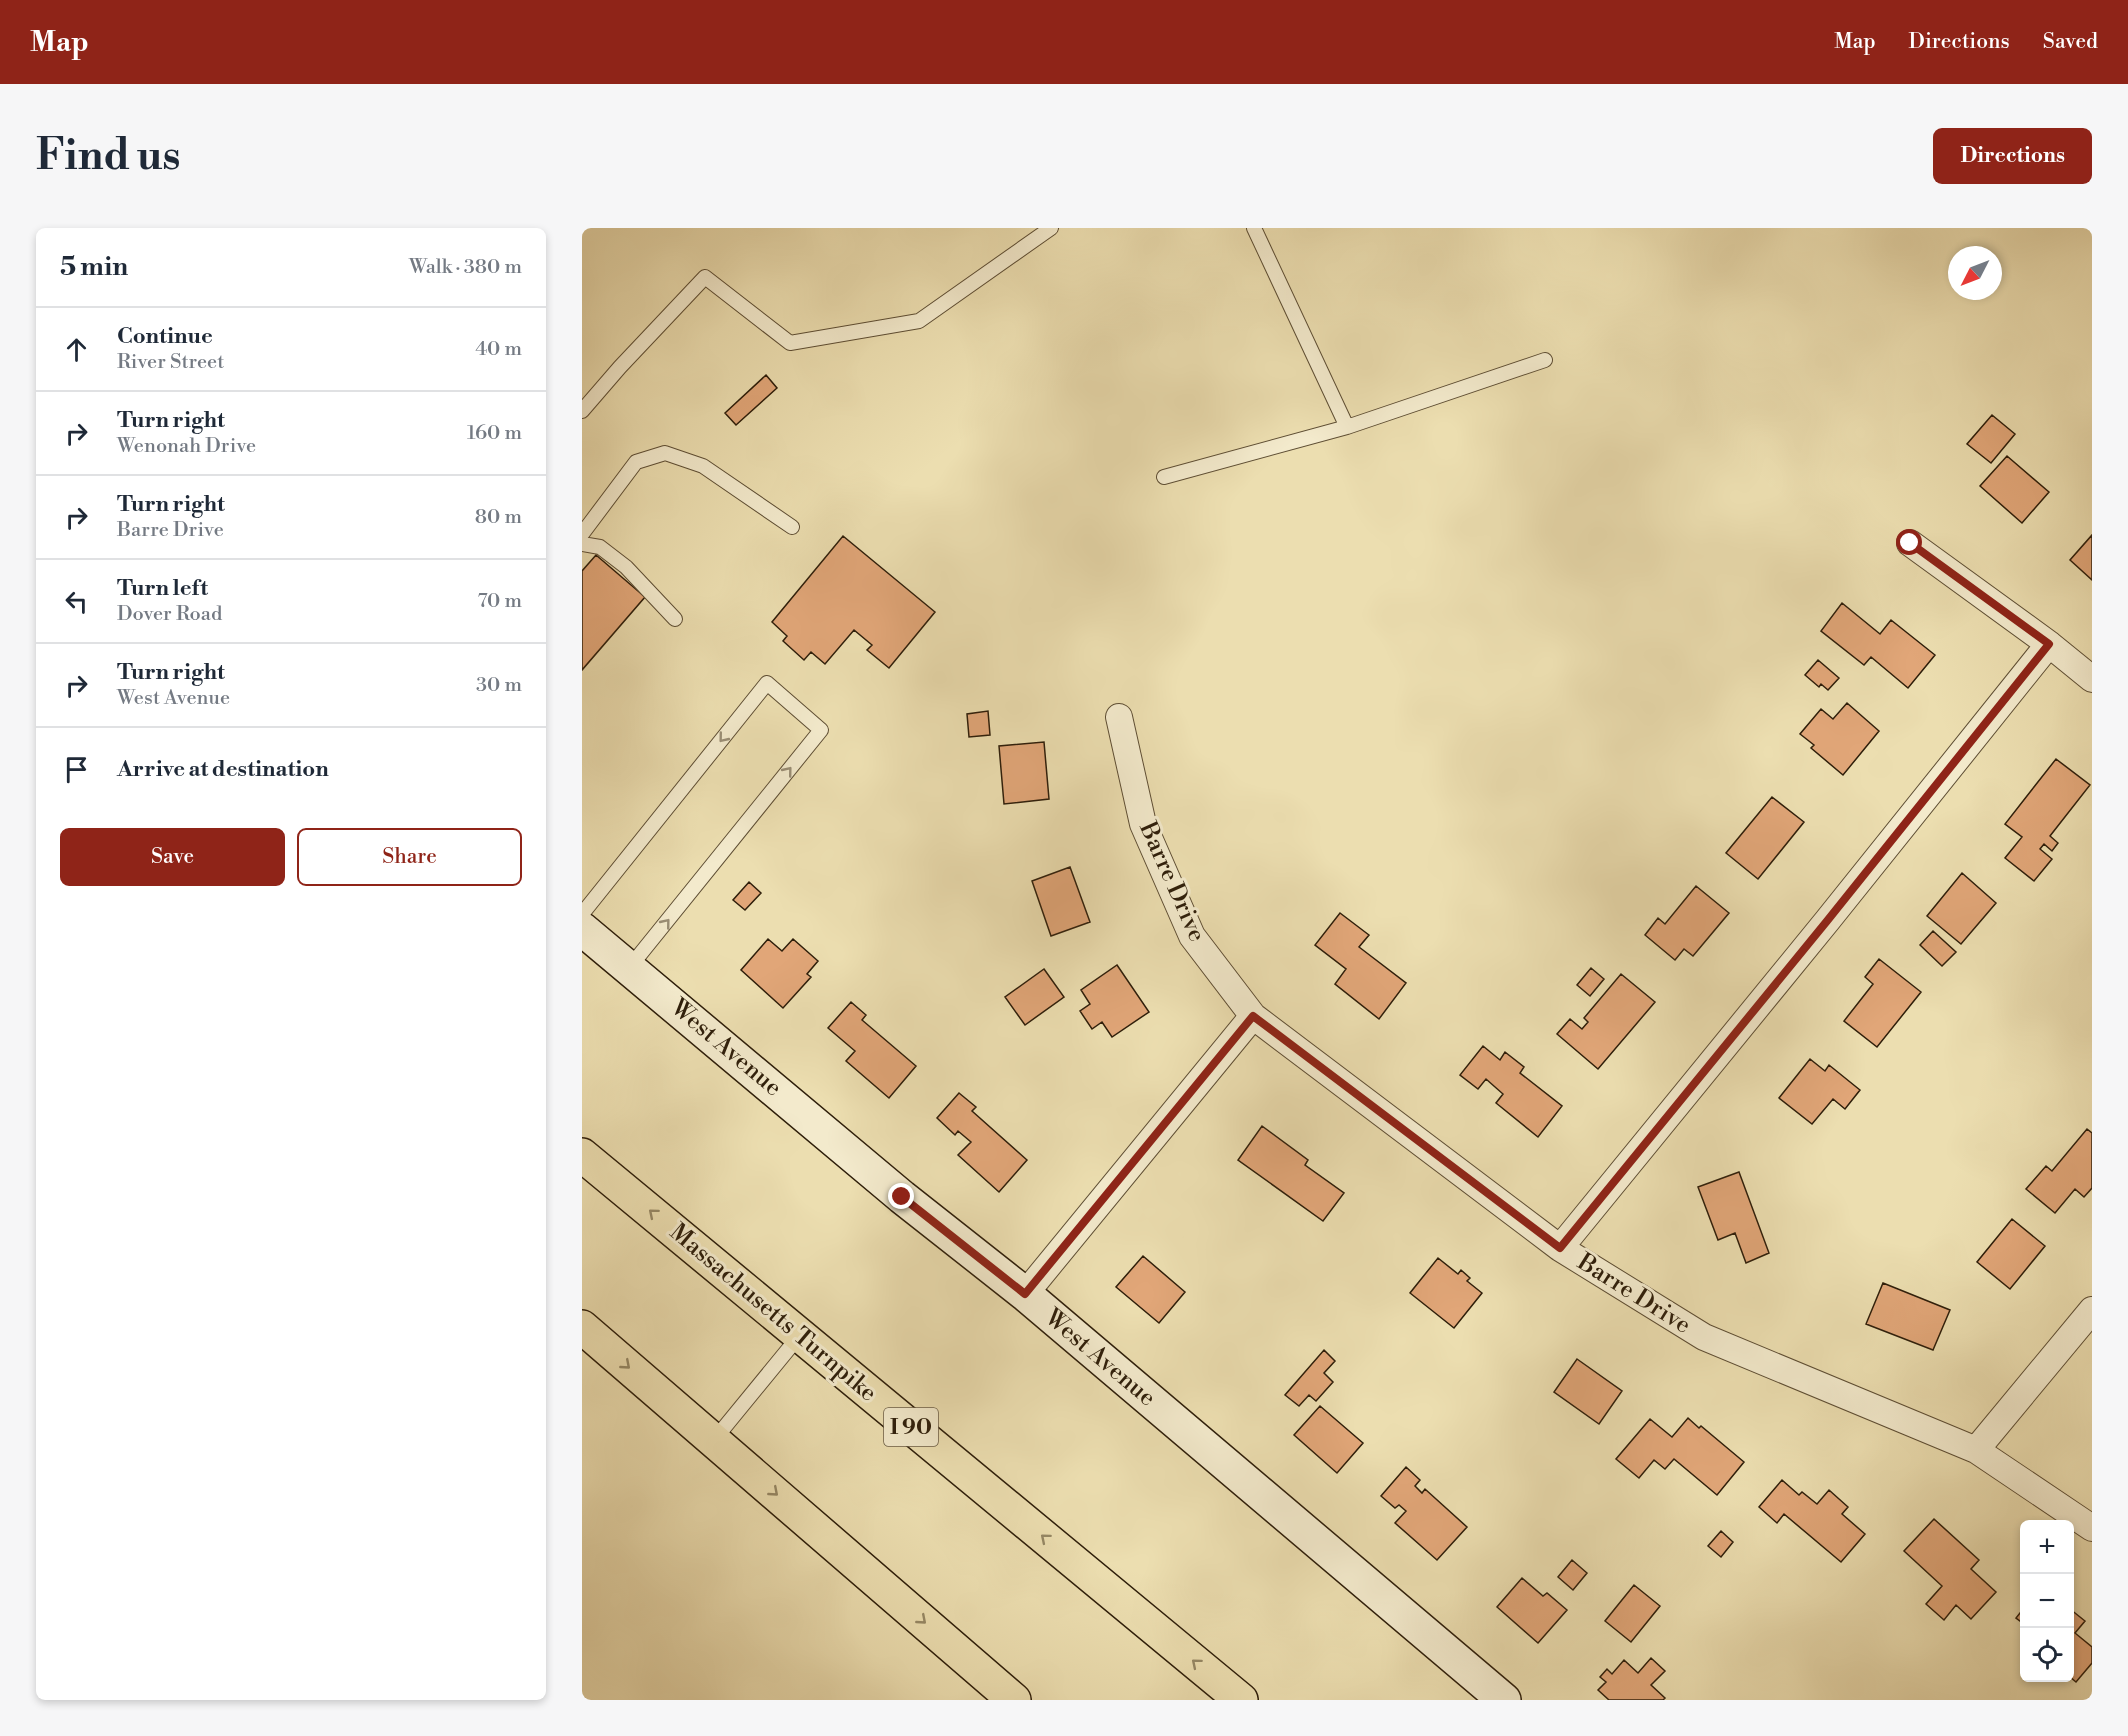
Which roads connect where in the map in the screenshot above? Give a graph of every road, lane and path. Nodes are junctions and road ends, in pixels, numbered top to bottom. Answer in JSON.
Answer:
{"nodes":[{"id":1,"x":1051,"y":228,"type":"edge"},
{"id":2,"x":1254,"y":228,"type":"edge"},
{"id":3,"x":1545,"y":360,"type":"dead end"},
{"id":4,"x":582,"y":411,"type":"edge"},
{"id":5,"x":1347,"y":427,"type":"junction"},
{"id":6,"x":1164,"y":477,"type":"dead end"},
{"id":7,"x":792,"y":527,"type":"dead end"},
{"id":8,"x":582,"y":534,"type":"edge"},
{"id":9,"x":1910,"y":543,"type":"dead end"},
{"id":10,"x":582,"y":544,"type":"edge"},
{"id":11,"x":675,"y":619,"type":"dead end"},
{"id":12,"x":2049,"y":644,"type":"junction"},
{"id":13,"x":2092,"y":679,"type":"edge"},
{"id":14,"x":1119,"y":717,"type":"dead end"},
{"id":15,"x":582,"y":914,"type":"edge"},
{"id":16,"x":582,"y":929,"type":"edge"},
{"id":17,"x":629,"y":968,"type":"junction"},
{"id":18,"x":1253,"y":1016,"type":"junction"},
{"id":19,"x":582,"y":1155,"type":"edge"},
{"id":20,"x":1560,"y":1248,"type":"junction"},
{"id":21,"x":1025,"y":1294,"type":"junction"},
{"id":22,"x":2092,"y":1310,"type":"edge"},
{"id":23,"x":582,"y":1327,"type":"edge"},
{"id":24,"x":800,"y":1335,"type":"junction"},
{"id":25,"x":714,"y":1440,"type":"junction"},
{"id":26,"x":1976,"y":1450,"type":"junction"},
{"id":27,"x":2092,"y":1528,"type":"edge"},
{"id":28,"x":1014,"y":1700,"type":"edge"},
{"id":29,"x":1241,"y":1700,"type":"edge"},
{"id":30,"x":1503,"y":1700,"type":"edge"}],
"edges":[{"from":1,"to":4,"type":"lane"},
{"from":2,"to":5,"type":"lane"},
{"from":3,"to":5,"type":"lane"},
{"from":5,"to":6,"type":"lane"},
{"from":7,"to":8,"type":"lane"},
{"from":9,"to":12,"type":"street"},
{"from":10,"to":11,"type":"lane"},
{"from":12,"to":13,"type":"street"},
{"from":12,"to":20,"type":"street"},
{"from":14,"to":18,"type":"street","name":"Barre Drive"},
{"from":17,"to":15,"type":"lane","one_way":true},
{"from":16,"to":17,"type":"main road","name":"West Avenue"},
{"from":17,"to":21,"type":"main road","name":"West Avenue"},
{"from":18,"to":20,"type":"street","name":"Barre Drive"},
{"from":18,"to":21,"type":"street"},
{"from":24,"to":19,"type":"highway","name":"Massachusetts Turnpike","number":"I 90","one_way":true},
{"from":20,"to":26,"type":"street","name":"Barre Drive"},
{"from":21,"to":30,"type":"main road","name":"West Avenue"},
{"from":22,"to":26,"type":"street"},
{"from":23,"to":25,"type":"highway","one_way":true},
{"from":24,"to":25,"type":"lane"},
{"from":29,"to":24,"type":"highway","name":"Massachusetts Turnpike","number":"I 90","one_way":true},
{"from":25,"to":28,"type":"highway","one_way":true},
{"from":26,"to":27,"type":"street","name":"Barre Drive"}]}
